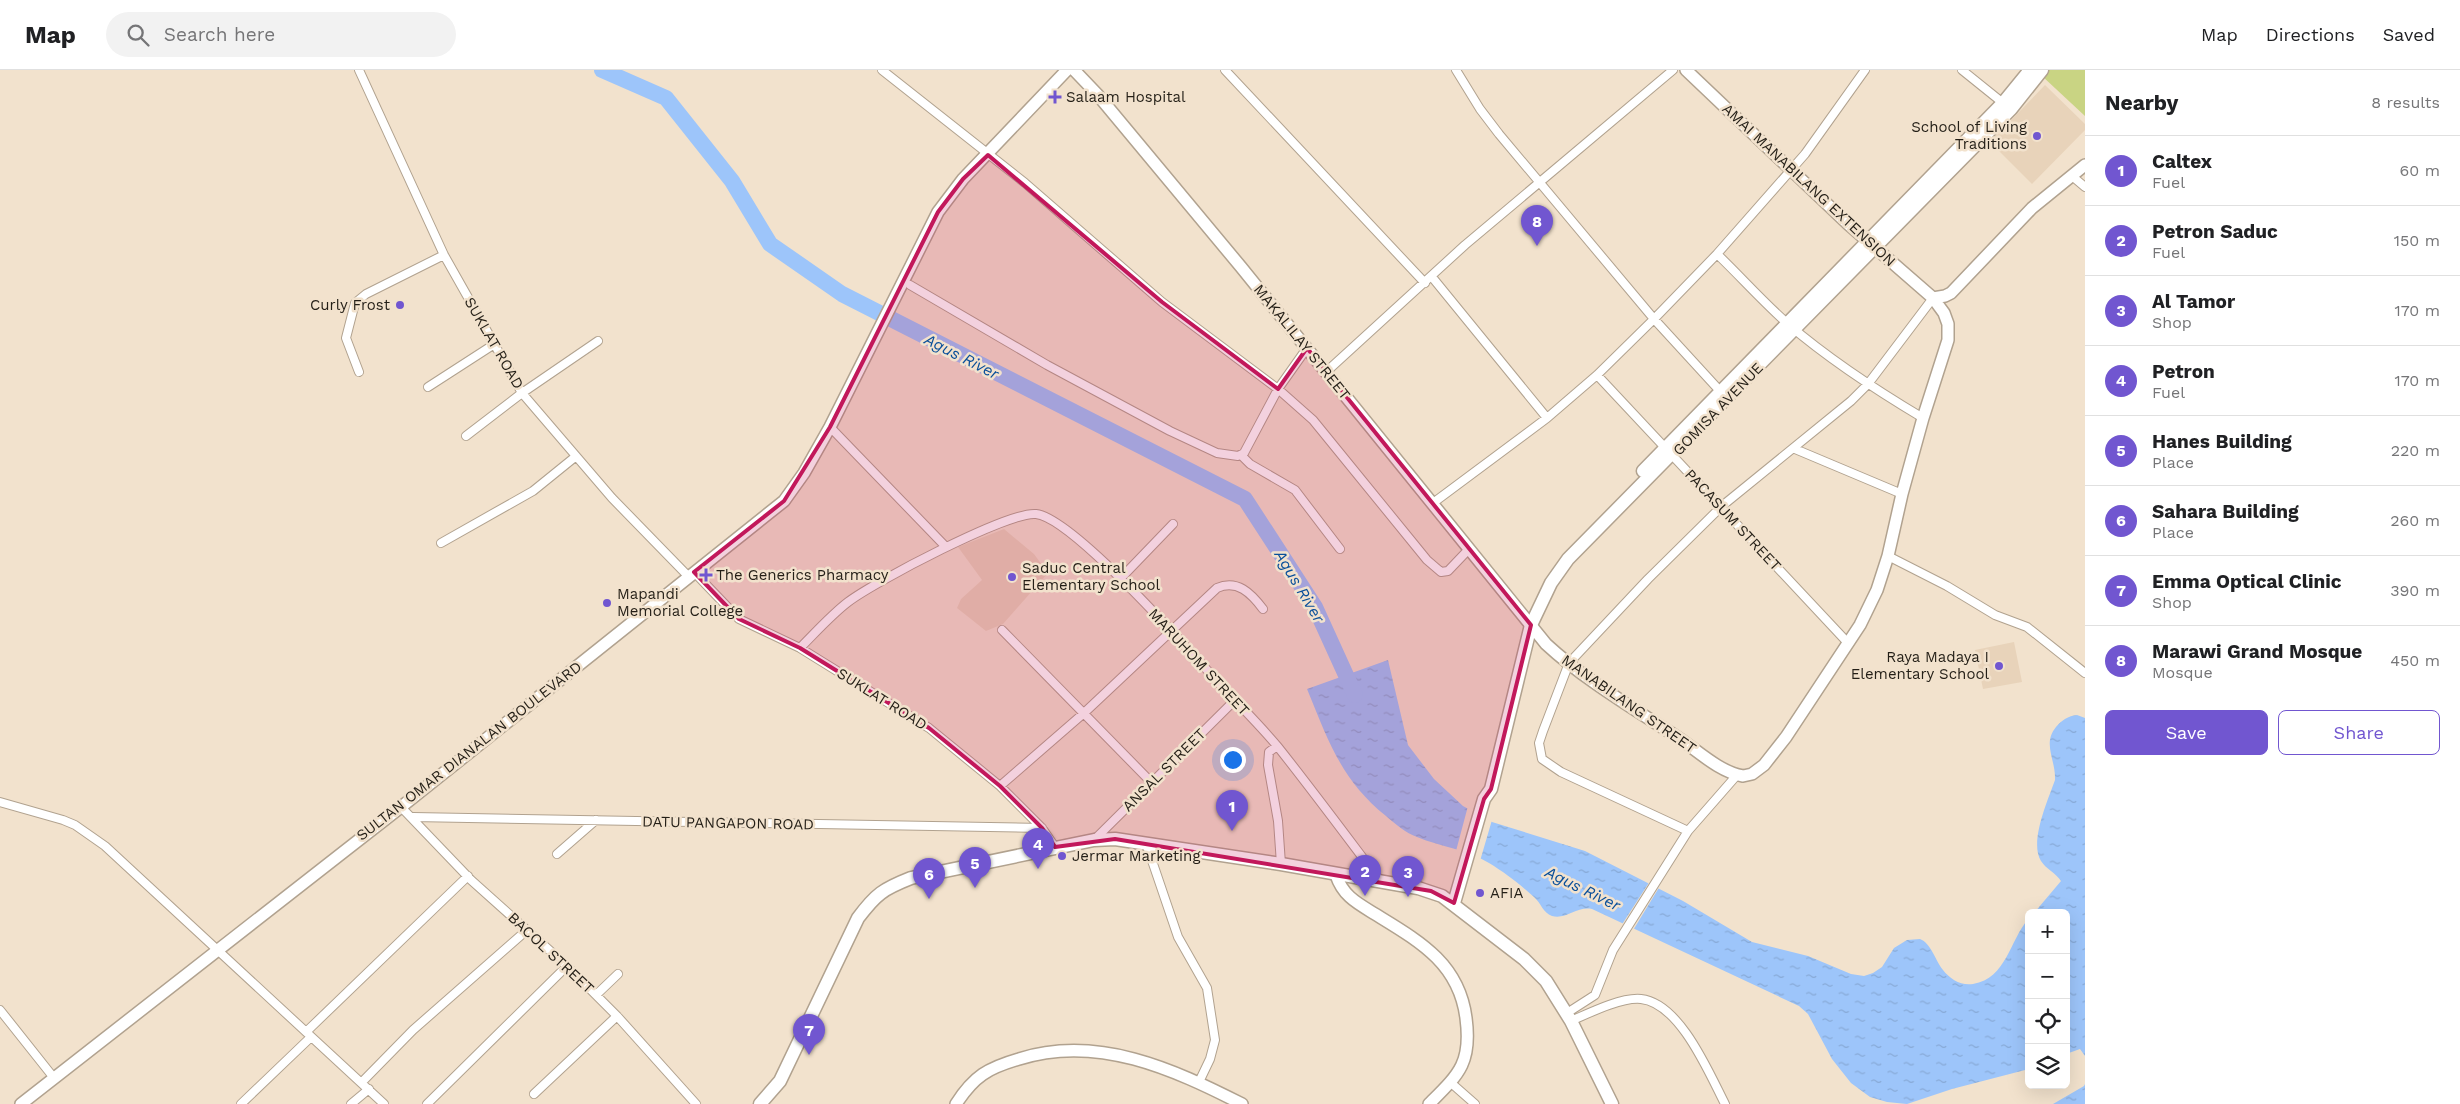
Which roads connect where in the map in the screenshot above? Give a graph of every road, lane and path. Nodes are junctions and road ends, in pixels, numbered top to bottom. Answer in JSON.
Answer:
{"nodes":[{"id":1,"x":359,"y":70,"type":"edge"},
{"id":2,"x":882,"y":70,"type":"edge"},
{"id":3,"x":1067,"y":70,"type":"edge"},
{"id":4,"x":1074,"y":70,"type":"edge"},
{"id":5,"x":1225,"y":70,"type":"edge"},
{"id":6,"x":1673,"y":70,"type":"edge"},
{"id":7,"x":1686,"y":70,"type":"edge"},
{"id":8,"x":1865,"y":70,"type":"edge"},
{"id":9,"x":1962,"y":70,"type":"edge"},
{"id":10,"x":2030,"y":70,"type":"edge"},
{"id":11,"x":2042,"y":70,"type":"edge"},
{"id":12,"x":1458,"y":71,"type":"edge"},
{"id":13,"x":2003,"y":103,"type":"junction"},
{"id":14,"x":988,"y":154,"type":"junction"},
{"id":15,"x":2085,"y":166,"type":"edge"},
{"id":16,"x":1791,"y":169,"type":"junction"},
{"id":17,"x":2072,"y":176,"type":"junction"},
{"id":18,"x":1541,"y":183,"type":"junction"},
{"id":19,"x":2085,"y":186,"type":"edge"},
{"id":20,"x":1871,"y":244,"type":"junction"},
{"id":21,"x":1717,"y":254,"type":"junction"},
{"id":22,"x":444,"y":255,"type":"junction"},
{"id":23,"x":1429,"y":280,"type":"junction"},
{"id":24,"x":906,"y":286,"type":"junction"},
{"id":25,"x":1933,"y":298,"type":"junction"},
{"id":26,"x":1654,"y":319,"type":"junction"},
{"id":27,"x":1791,"y":326,"type":"junction"},
{"id":28,"x":598,"y":341,"type":"dead end"},
{"id":29,"x":494,"y":345,"type":"junction"},
{"id":30,"x":1307,"y":348,"type":"junction"},
{"id":31,"x":359,"y":372,"type":"dead end"},
{"id":32,"x":1326,"y":372,"type":"junction"},
{"id":33,"x":1597,"y":375,"type":"junction"},
{"id":34,"x":1868,"y":384,"type":"junction"},
{"id":35,"x":428,"y":387,"type":"dead end"},
{"id":36,"x":1278,"y":389,"type":"junction"},
{"id":37,"x":1720,"y":391,"type":"junction"},
{"id":38,"x":522,"y":394,"type":"junction"},
{"id":39,"x":1547,"y":418,"type":"junction"},
{"id":40,"x":1923,"y":418,"type":"junction"},
{"id":41,"x":830,"y":426,"type":"junction"},
{"id":42,"x":466,"y":436,"type":"dead end"},
{"id":43,"x":1795,"y":449,"type":"junction"},
{"id":44,"x":1669,"y":452,"type":"junction"},
{"id":45,"x":1241,"y":455,"type":"junction"},
{"id":46,"x":575,"y":457,"type":"junction"},
{"id":47,"x":1902,"y":494,"type":"junction"},
{"id":48,"x":1433,"y":504,"type":"junction"},
{"id":49,"x":1722,"y":506,"type":"junction"},
{"id":50,"x":1173,"y":524,"type":"dead end"},
{"id":51,"x":441,"y":543,"type":"dead end"},
{"id":52,"x":946,"y":548,"type":"junction"},
{"id":53,"x":1340,"y":549,"type":"dead end"},
{"id":54,"x":1469,"y":549,"type":"junction"},
{"id":55,"x":1888,"y":556,"type":"junction"},
{"id":56,"x":691,"y":574,"type":"junction"},
{"id":57,"x":1120,"y":578,"type":"junction"},
{"id":58,"x":1263,"y":609,"type":"dead end"},
{"id":59,"x":1529,"y":622,"type":"junction"},
{"id":60,"x":1002,"y":630,"type":"dead end"},
{"id":61,"x":1171,"y":631,"type":"junction"},
{"id":62,"x":1848,"y":643,"type":"junction"},
{"id":63,"x":800,"y":648,"type":"junction"},
{"id":64,"x":1569,"y":664,"type":"junction"},
{"id":65,"x":2085,"y":673,"type":"edge"},
{"id":66,"x":1235,"y":700,"type":"junction"},
{"id":67,"x":1084,"y":713,"type":"junction"},
{"id":68,"x":1277,"y":746,"type":"junction"},
{"id":69,"x":1740,"y":775,"type":"junction"},
{"id":70,"x":1152,"y":782,"type":"junction"},
{"id":71,"x":1000,"y":786,"type":"junction"},
{"id":72,"x":0,"y":802,"type":"edge"},
{"id":73,"x":401,"y":807,"type":"junction"},
{"id":74,"x":413,"y":817,"type":"junction"},
{"id":75,"x":596,"y":820,"type":"junction"},
{"id":76,"x":1042,"y":828,"type":"junction"},
{"id":77,"x":1688,"y":831,"type":"junction"},
{"id":78,"x":1094,"y":840,"type":"junction"},
{"id":79,"x":1146,"y":843,"type":"junction"},
{"id":80,"x":1054,"y":847,"type":"junction"},
{"id":81,"x":557,"y":854,"type":"dead end"},
{"id":82,"x":1281,"y":864,"type":"junction"},
{"id":83,"x":1336,"y":875,"type":"junction"},
{"id":84,"x":468,"y":876,"type":"junction"},
{"id":85,"x":1382,"y":882,"type":"junction"},
{"id":86,"x":1454,"y":903,"type":"junction"},
{"id":87,"x":526,"y":930,"type":"junction"},
{"id":88,"x":216,"y":950,"type":"junction"},
{"id":89,"x":567,"y":966,"type":"junction"},
{"id":90,"x":618,"y":974,"type":"dead end"},
{"id":91,"x":596,"y":995,"type":"junction"},
{"id":92,"x":0,"y":1010,"type":"edge"},
{"id":93,"x":617,"y":1016,"type":"junction"},
{"id":94,"x":1569,"y":1017,"type":"junction"},
{"id":95,"x":308,"y":1035,"type":"junction"},
{"id":96,"x":54,"y":1078,"type":"junction"},
{"id":97,"x":362,"y":1082,"type":"junction"},
{"id":98,"x":1199,"y":1082,"type":"junction"},
{"id":99,"x":1450,"y":1082,"type":"junction"},
{"id":100,"x":369,"y":1089,"type":"junction"},
{"id":101,"x":534,"y":1094,"type":"dead end"},
{"id":102,"x":21,"y":1104,"type":"edge"},
{"id":103,"x":241,"y":1104,"type":"edge"},
{"id":104,"x":351,"y":1104,"type":"edge"},
{"id":105,"x":384,"y":1104,"type":"edge"},
{"id":106,"x":427,"y":1104,"type":"edge"},
{"id":107,"x":696,"y":1104,"type":"edge"},
{"id":108,"x":760,"y":1104,"type":"edge"},
{"id":109,"x":956,"y":1104,"type":"edge"},
{"id":110,"x":1242,"y":1104,"type":"edge"},
{"id":111,"x":1429,"y":1104,"type":"edge"},
{"id":112,"x":1475,"y":1104,"type":"edge"},
{"id":113,"x":1612,"y":1104,"type":"edge"},
{"id":114,"x":1726,"y":1104,"type":"edge"}],
"edges":[{"from":1,"to":22,"type":"street","name":"SUKLAT ROAD"},
{"from":2,"to":14,"type":"street"},
{"from":3,"to":14,"type":"main road","name":"SULTAN OMAR DIANALAN BOULEVARD"},
{"from":4,"to":30,"type":"main road","name":"MAKALILAY STREET"},
{"from":5,"to":23,"type":"street"},
{"from":6,"to":18,"type":"street"},
{"from":7,"to":16,"type":"main road","name":"AMAI MANABILANG EXTENSION"},
{"from":8,"to":16,"type":"street"},
{"from":9,"to":13,"type":"street"},
{"from":10,"to":13,"type":"main road","name":"GOMISA AVENUE"},
{"from":11,"to":20,"type":"main road","name":"GOMISA AVENUE"},
{"from":12,"to":18,"type":"street"},
{"from":13,"to":20,"type":"main road","name":"GOMISA AVENUE"},
{"from":14,"to":24,"type":"main road","name":"SULTAN OMAR DIANALAN BOULEVARD"},
{"from":14,"to":36,"type":"street"},
{"from":15,"to":17,"type":"main road"},
{"from":16,"to":20,"type":"main road","name":"AMAI MANABILANG EXTENSION"},
{"from":16,"to":21,"type":"street"},
{"from":17,"to":19,"type":"street"},
{"from":17,"to":25,"type":"main road"},
{"from":18,"to":23,"type":"street"},
{"from":18,"to":26,"type":"street"},
{"from":20,"to":25,"type":"main road","name":"AMAI MANABILANG EXTENSION"},
{"from":20,"to":27,"type":"main road","name":"GOMISA AVENUE"},
{"from":21,"to":26,"type":"street"},
{"from":21,"to":27,"type":"street"},
{"from":22,"to":29,"type":"street","name":"SUKLAT ROAD"},
{"from":22,"to":31,"type":"street"},
{"from":23,"to":32,"type":"street"},
{"from":23,"to":39,"type":"street"},
{"from":24,"to":41,"type":"main road","name":"SULTAN OMAR DIANALAN BOULEVARD"},
{"from":24,"to":45,"type":"street"},
{"from":25,"to":34,"type":"street"},
{"from":25,"to":40,"type":"main road","name":"AMAI MANABILANG EXTENSION"},
{"from":26,"to":33,"type":"street"},
{"from":26,"to":37,"type":"street"},
{"from":27,"to":34,"type":"street"},
{"from":27,"to":37,"type":"main road","name":"GOMISA AVENUE"},
{"from":27,"to":44,"type":"main road","name":"GOMISA AVENUE"},
{"from":28,"to":38,"type":"street"},
{"from":29,"to":35,"type":"street"},
{"from":29,"to":38,"type":"street","name":"SUKLAT ROAD"},
{"from":30,"to":32,"type":"main road","name":"MAKALILAY STREET"},
{"from":30,"to":36,"type":"street"},
{"from":32,"to":48,"type":"main road","name":"MAKALILAY STREET"},
{"from":33,"to":39,"type":"street"},
{"from":33,"to":44,"type":"street","name":"PACASUM STREET"},
{"from":34,"to":40,"type":"street"},
{"from":34,"to":43,"type":"street"},
{"from":36,"to":45,"type":"street"},
{"from":36,"to":54,"type":"street"},
{"from":37,"to":44,"type":"main road","name":"GOMISA AVENUE"},
{"from":38,"to":42,"type":"street"},
{"from":38,"to":46,"type":"street","name":"SUKLAT ROAD"},
{"from":39,"to":48,"type":"street"},
{"from":40,"to":47,"type":"main road","name":"AMAI MANABILANG EXTENSION"},
{"from":41,"to":52,"type":"street"},
{"from":41,"to":56,"type":"main road","name":"SULTAN OMAR DIANALAN BOULEVARD"},
{"from":43,"to":47,"type":"street"},
{"from":43,"to":49,"type":"street"},
{"from":44,"to":49,"type":"street","name":"PACASUM STREET"},
{"from":44,"to":59,"type":"main road","name":"GOMISA AVENUE"},
{"from":45,"to":53,"type":"street"},
{"from":46,"to":51,"type":"street"},
{"from":46,"to":56,"type":"street","name":"SUKLAT ROAD"},
{"from":47,"to":55,"type":"main road","name":"AMAI MANABILANG EXTENSION"},
{"from":48,"to":54,"type":"main road","name":"MAKALILAY STREET"},
{"from":49,"to":62,"type":"street","name":"PACASUM STREET"},
{"from":49,"to":64,"type":"street"},
{"from":50,"to":57,"type":"street"},
{"from":52,"to":57,"type":"street","name":"MARUHOM STREET"},
{"from":52,"to":63,"type":"street","name":"MARUHOM STREET"},
{"from":54,"to":59,"type":"main road","name":"MAKALILAY STREET"},
{"from":55,"to":62,"type":"main road","name":"AMAI MANABILANG EXTENSION"},
{"from":55,"to":65,"type":"street"},
{"from":56,"to":63,"type":"street","name":"SUKLAT ROAD"},
{"from":56,"to":73,"type":"main road","name":"SULTAN OMAR DIANALAN BOULEVARD"},
{"from":57,"to":61,"type":"street","name":"MARUHOM STREET"},
{"from":58,"to":61,"type":"street"},
{"from":59,"to":64,"type":"main road","name":"MANABILANG STREET"},
{"from":59,"to":86,"type":"main road","name":"GOMISA AVENUE"},
{"from":60,"to":67,"type":"street"},
{"from":61,"to":66,"type":"street","name":"MARUHOM STREET"},
{"from":61,"to":67,"type":"street"},
{"from":62,"to":69,"type":"main road","name":"AMAI MANABILANG EXTENSION"},
{"from":63,"to":71,"type":"street","name":"SUKLAT ROAD"},
{"from":64,"to":69,"type":"main road","name":"MANABILANG STREET"},
{"from":64,"to":77,"type":"street"},
{"from":66,"to":68,"type":"street","name":"MARUHOM STREET"},
{"from":66,"to":70,"type":"street","name":"ANSAL STREET"},
{"from":67,"to":70,"type":"street"},
{"from":67,"to":71,"type":"street"},
{"from":68,"to":82,"type":"street"},
{"from":68,"to":85,"type":"street","name":"MARUHOM STREET"},
{"from":69,"to":77,"type":"street"},
{"from":70,"to":78,"type":"street","name":"ANSAL STREET"},
{"from":71,"to":76,"type":"street","name":"SUKLAT ROAD"},
{"from":72,"to":88,"type":"street"},
{"from":73,"to":74,"type":"street","name":"BACOL STREET"},
{"from":73,"to":88,"type":"main road","name":"SULTAN OMAR DIANALAN BOULEVARD"},
{"from":74,"to":75,"type":"street","name":"DATU PANGAPON ROAD"},
{"from":74,"to":84,"type":"street","name":"BACOL STREET"},
{"from":75,"to":76,"type":"street","name":"DATU PANGAPON ROAD"},
{"from":75,"to":81,"type":"street"},
{"from":76,"to":80,"type":"street","name":"SUKLAT ROAD"},
{"from":77,"to":94,"type":"street"},
{"from":78,"to":79,"type":"main road"},
{"from":78,"to":80,"type":"main road"},
{"from":79,"to":82,"type":"main road"},
{"from":79,"to":98,"type":"street"},
{"from":80,"to":108,"type":"main road"},
{"from":82,"to":83,"type":"main road"},
{"from":83,"to":85,"type":"main road"},
{"from":83,"to":99,"type":"main road"},
{"from":84,"to":87,"type":"street","name":"BACOL STREET"},
{"from":84,"to":95,"type":"street"},
{"from":85,"to":86,"type":"main road"},
{"from":86,"to":94,"type":"main road"},
{"from":87,"to":89,"type":"street","name":"BACOL STREET"},
{"from":87,"to":97,"type":"street"},
{"from":88,"to":95,"type":"street"},
{"from":88,"to":96,"type":"main road","name":"SULTAN OMAR DIANALAN BOULEVARD"},
{"from":89,"to":91,"type":"street","name":"BACOL STREET"},
{"from":89,"to":106,"type":"street"},
{"from":90,"to":91,"type":"street"},
{"from":91,"to":93,"type":"street","name":"BACOL STREET"},
{"from":92,"to":96,"type":"street"},
{"from":93,"to":101,"type":"street"},
{"from":93,"to":107,"type":"street","name":"BACOL STREET"},
{"from":94,"to":113,"type":"main road"},
{"from":94,"to":114,"type":"street"},
{"from":95,"to":97,"type":"street"},
{"from":95,"to":103,"type":"street"},
{"from":96,"to":102,"type":"main road","name":"SULTAN OMAR DIANALAN BOULEVARD"},
{"from":97,"to":100,"type":"street"},
{"from":98,"to":109,"type":"main road"},
{"from":98,"to":110,"type":"main road"},
{"from":99,"to":111,"type":"main road"},
{"from":99,"to":112,"type":"street"},
{"from":100,"to":104,"type":"street"},
{"from":100,"to":105,"type":"street"}]}
